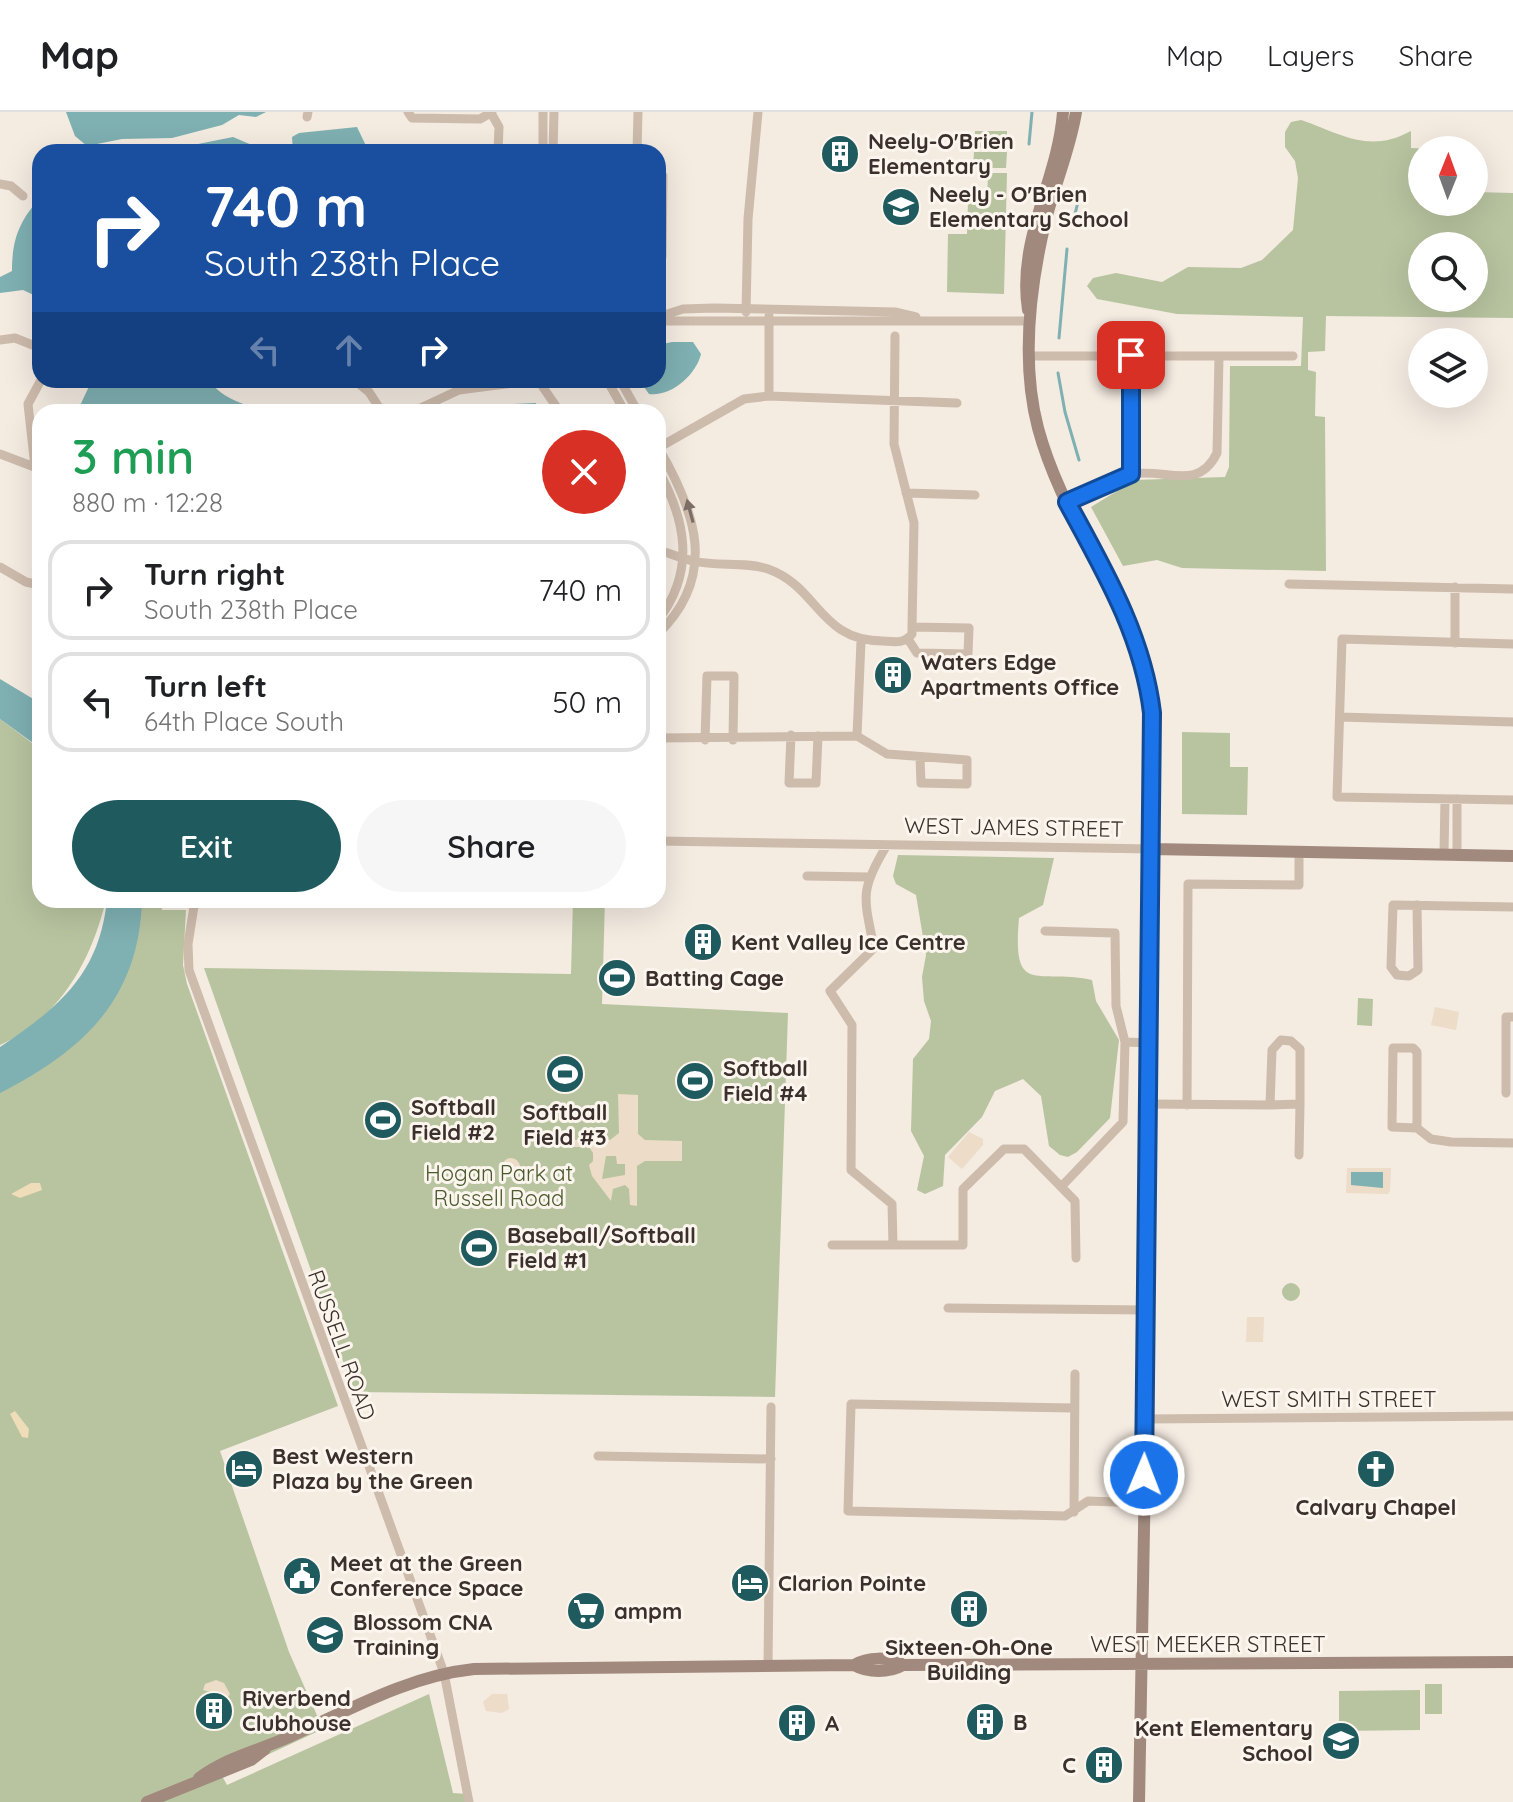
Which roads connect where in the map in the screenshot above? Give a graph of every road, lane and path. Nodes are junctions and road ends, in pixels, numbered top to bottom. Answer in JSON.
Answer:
{"nodes":[{"id":1,"x":408,"y":112,"type":"edge"},
{"id":2,"x":543,"y":112,"type":"edge"},
{"id":3,"x":554,"y":112,"type":"edge"},
{"id":4,"x":638,"y":112,"type":"edge"},
{"id":5,"x":758,"y":112,"type":"edge"},
{"id":6,"x":1063,"y":112,"type":"edge"},
{"id":7,"x":1076,"y":112,"type":"edge"},
{"id":8,"x":490,"y":114,"type":"edge"},
{"id":9,"x":498,"y":144,"type":"edge"},
{"id":10,"x":543,"y":144,"type":"edge"},
{"id":11,"x":553,"y":144,"type":"edge"},
{"id":12,"x":637,"y":144,"type":"edge"},
{"id":13,"x":0,"y":184,"type":"edge"},
{"id":14,"x":23,"y":196,"type":"dead end"},
{"id":15,"x":746,"y":314,"type":"junction"},
{"id":16,"x":769,"y":315,"type":"junction"},
{"id":17,"x":666,"y":316,"type":"edge"},
{"id":18,"x":1030,"y":321,"type":"junction"},
{"id":19,"x":895,"y":336,"type":"dead end"},
{"id":20,"x":0,"y":340,"type":"edge"},
{"id":21,"x":32,"y":345,"type":"edge"},
{"id":22,"x":1131,"y":355,"type":"junction"},
{"id":23,"x":1029,"y":356,"type":"junction"},
{"id":24,"x":1219,"y":356,"type":"junction"},
{"id":25,"x":1293,"y":356,"type":"dead end"},
{"id":26,"x":37,"y":388,"type":"edge"},
{"id":27,"x":364,"y":388,"type":"edge"},
{"id":28,"x":475,"y":388,"type":"edge"},
{"id":29,"x":769,"y":396,"type":"junction"},
{"id":30,"x":894,"y":401,"type":"junction"},
{"id":31,"x":957,"y":403,"type":"dead end"},
{"id":32,"x":377,"y":404,"type":"edge"},
{"id":33,"x":429,"y":404,"type":"edge"},
{"id":34,"x":32,"y":430,"type":"edge"},
{"id":35,"x":666,"y":443,"type":"edge"},
{"id":36,"x":0,"y":454,"type":"edge"},
{"id":37,"x":666,"y":462,"type":"edge"},
{"id":38,"x":32,"y":466,"type":"edge"},
{"id":39,"x":1131,"y":474,"type":"junction"},
{"id":40,"x":666,"y":487,"type":"edge"},
{"id":41,"x":906,"y":493,"type":"junction"},
{"id":42,"x":975,"y":495,"type":"dead end"},
{"id":43,"x":1067,"y":502,"type":"junction"},
{"id":44,"x":666,"y":553,"type":"edge"},
{"id":45,"x":689,"y":560,"type":"junction"},
{"id":46,"x":0,"y":567,"type":"edge"},
{"id":47,"x":32,"y":581,"type":"edge"},
{"id":48,"x":1289,"y":584,"type":"dead end"},
{"id":49,"x":1455,"y":587,"type":"junction"},
{"id":50,"x":1513,"y":589,"type":"edge"},
{"id":51,"x":666,"y":607,"type":"edge"},
{"id":52,"x":666,"y":623,"type":"edge"},
{"id":53,"x":912,"y":627,"type":"junction"},
{"id":54,"x":908,"y":639,"type":"junction"},
{"id":55,"x":861,"y":641,"type":"junction"},
{"id":56,"x":1455,"y":643,"type":"junction"},
{"id":57,"x":1513,"y":644,"type":"edge"},
{"id":58,"x":1340,"y":717,"type":"junction"},
{"id":59,"x":1513,"y":722,"type":"edge"},
{"id":60,"x":791,"y":735,"type":"junction"},
{"id":61,"x":818,"y":736,"type":"junction"},
{"id":62,"x":857,"y":736,"type":"junction"},
{"id":63,"x":666,"y":738,"type":"edge"},
{"id":64,"x":705,"y":740,"type":"junction"},
{"id":65,"x":733,"y":740,"type":"junction"},
{"id":66,"x":920,"y":758,"type":"junction"},
{"id":67,"x":1445,"y":799,"type":"junction"},
{"id":68,"x":1457,"y":799,"type":"junction"},
{"id":69,"x":1513,"y":800,"type":"edge"},
{"id":70,"x":666,"y":841,"type":"edge"},
{"id":71,"x":887,"y":845,"type":"junction"},
{"id":72,"x":1152,"y":849,"type":"junction"},
{"id":73,"x":1299,"y":852,"type":"junction"},
{"id":74,"x":1451,"y":854,"type":"junction"},
{"id":75,"x":1513,"y":856,"type":"edge"},
{"id":76,"x":807,"y":876,"type":"dead end"},
{"id":77,"x":868,"y":877,"type":"junction"},
{"id":78,"x":1417,"y":905,"type":"junction"},
{"id":79,"x":1513,"y":907,"type":"edge"},
{"id":80,"x":194,"y":908,"type":"edge"},
{"id":81,"x":1045,"y":931,"type":"dead end"},
{"id":82,"x":1513,"y":1017,"type":"edge"},
{"id":83,"x":1125,"y":1042,"type":"junction"},
{"id":84,"x":1151,"y":1043,"type":"junction"},
{"id":85,"x":1506,"y":1093,"type":"dead end"},
{"id":86,"x":1150,"y":1104,"type":"junction"},
{"id":87,"x":1300,"y":1104,"type":"junction"},
{"id":88,"x":1187,"y":1105,"type":"junction"},
{"id":89,"x":1270,"y":1105,"type":"junction"},
{"id":90,"x":1417,"y":1128,"type":"junction"},
{"id":91,"x":1513,"y":1143,"type":"edge"},
{"id":92,"x":1299,"y":1155,"type":"dead end"},
{"id":93,"x":1061,"y":1187,"type":"junction"},
{"id":94,"x":832,"y":1245,"type":"dead end"},
{"id":95,"x":893,"y":1245,"type":"junction"},
{"id":96,"x":1076,"y":1258,"type":"dead end"},
{"id":97,"x":948,"y":1308,"type":"dead end"},
{"id":98,"x":1148,"y":1310,"type":"junction"},
{"id":99,"x":1075,"y":1374,"type":"dead end"},
{"id":100,"x":771,"y":1407,"type":"dead end"},
{"id":101,"x":1074,"y":1408,"type":"junction"},
{"id":102,"x":1513,"y":1416,"type":"edge"},
{"id":103,"x":1146,"y":1419,"type":"junction"},
{"id":104,"x":598,"y":1456,"type":"dead end"},
{"id":105,"x":771,"y":1459,"type":"junction"},
{"id":106,"x":1144,"y":1503,"type":"junction"},
{"id":107,"x":1074,"y":1512,"type":"junction"},
{"id":108,"x":1513,"y":1662,"type":"edge"},
{"id":109,"x":768,"y":1665,"type":"junction"},
{"id":110,"x":1140,"y":1665,"type":"junction"},
{"id":111,"x":444,"y":1673,"type":"junction"},
{"id":112,"x":147,"y":1802,"type":"edge"},
{"id":113,"x":469,"y":1802,"type":"edge"},
{"id":114,"x":1139,"y":1802,"type":"edge"}],
"edges":[{"from":1,"to":8,"type":"street"},
{"from":2,"to":10,"type":"street"},
{"from":3,"to":11,"type":"street"},
{"from":4,"to":12,"type":"street"},
{"from":5,"to":15,"type":"street"},
{"from":6,"to":18,"type":"street"},
{"from":7,"to":18,"type":"street"},
{"from":8,"to":9,"type":"street"},
{"from":13,"to":14,"type":"street"},
{"from":15,"to":16,"type":"street"},
{"from":15,"to":17,"type":"street"},
{"from":16,"to":18,"type":"street"},
{"from":16,"to":29,"type":"street"},
{"from":18,"to":23,"type":"street"},
{"from":19,"to":30,"type":"street"},
{"from":20,"to":21,"type":"street"},
{"from":22,"to":23,"type":"street"},
{"from":22,"to":24,"type":"street"},
{"from":22,"to":39,"type":"street"},
{"from":23,"to":43,"type":"street"},
{"from":24,"to":25,"type":"street"},
{"from":24,"to":39,"type":"street"},
{"from":26,"to":34,"type":"street"},
{"from":27,"to":32,"type":"street"},
{"from":28,"to":33,"type":"street"},
{"from":29,"to":30,"type":"street"},
{"from":29,"to":35,"type":"street"},
{"from":30,"to":31,"type":"street"},
{"from":30,"to":41,"type":"street"},
{"from":36,"to":38,"type":"street"},
{"from":45,"to":37,"type":"street","one_way":true},
{"from":39,"to":43,"type":"street"},
{"from":40,"to":45,"type":"street"},
{"from":41,"to":42,"type":"street"},
{"from":41,"to":53,"type":"street"},
{"from":43,"to":72,"type":"street"},
{"from":44,"to":45,"type":"street"},
{"from":45,"to":51,"type":"street"},
{"from":45,"to":52,"type":"street"},
{"from":45,"to":55,"type":"street"},
{"from":46,"to":47,"type":"street"},
{"from":48,"to":49,"type":"street"},
{"from":49,"to":50,"type":"street"},
{"from":49,"to":56,"type":"street"},
{"from":53,"to":54,"type":"street"},
{"from":53,"to":54,"type":"street"},
{"from":54,"to":55,"type":"street"},
{"from":55,"to":62,"type":"street"},
{"from":56,"to":57,"type":"street"},
{"from":56,"to":58,"type":"street"},
{"from":58,"to":59,"type":"street"},
{"from":58,"to":67,"type":"street"},
{"from":60,"to":61,"type":"street"},
{"from":60,"to":61,"type":"street"},
{"from":60,"to":65,"type":"street"},
{"from":61,"to":62,"type":"street"},
{"from":62,"to":66,"type":"street"},
{"from":63,"to":64,"type":"street"},
{"from":64,"to":65,"type":"street"},
{"from":64,"to":65,"type":"street"},
{"from":66,"to":66,"type":"street"},
{"from":67,"to":68,"type":"street"},
{"from":67,"to":74,"type":"street"},
{"from":68,"to":69,"type":"street"},
{"from":68,"to":74,"type":"street"},
{"from":70,"to":71,"type":"street","name":"WEST JAMES STREET"},
{"from":71,"to":72,"type":"street","name":"WEST JAMES STREET"},
{"from":71,"to":77,"type":"street"},
{"from":72,"to":73,"type":"street","name":"WEST JAMES STREET"},
{"from":72,"to":84,"type":"street"},
{"from":73,"to":74,"type":"street","name":"WEST JAMES STREET"},
{"from":73,"to":88,"type":"street"},
{"from":74,"to":75,"type":"street","name":"WEST JAMES STREET"},
{"from":76,"to":77,"type":"street"},
{"from":77,"to":95,"type":"street"},
{"from":78,"to":78,"type":"street"},
{"from":78,"to":79,"type":"street"},
{"from":80,"to":111,"type":"street","name":"RUSSELL ROAD"},
{"from":81,"to":83,"type":"street"},
{"from":82,"to":85,"type":"street"},
{"from":83,"to":84,"type":"street"},
{"from":83,"to":93,"type":"street"},
{"from":84,"to":86,"type":"street"},
{"from":86,"to":88,"type":"street"},
{"from":86,"to":98,"type":"street"},
{"from":87,"to":89,"type":"street"},
{"from":87,"to":89,"type":"street"},
{"from":87,"to":92,"type":"street"},
{"from":88,"to":89,"type":"street"},
{"from":90,"to":90,"type":"street"},
{"from":90,"to":91,"type":"street"},
{"from":93,"to":95,"type":"street"},
{"from":93,"to":96,"type":"street"},
{"from":94,"to":95,"type":"street"},
{"from":97,"to":98,"type":"street"},
{"from":98,"to":103,"type":"street"},
{"from":99,"to":101,"type":"street"},
{"from":100,"to":105,"type":"street"},
{"from":101,"to":107,"type":"street"},
{"from":101,"to":107,"type":"street"},
{"from":102,"to":103,"type":"street","name":"WEST SMITH STREET"},
{"from":103,"to":106,"type":"street"},
{"from":104,"to":105,"type":"street"},
{"from":105,"to":109,"type":"street"},
{"from":106,"to":107,"type":"street"},
{"from":106,"to":110,"type":"street"},
{"from":108,"to":110,"type":"street","name":"WEST MEEKER STREET"},
{"from":109,"to":110,"type":"street","name":"WEST MEEKER STREET"},
{"from":109,"to":111,"type":"street","name":"WEST MEEKER STREET"},
{"from":110,"to":114,"type":"street"},
{"from":111,"to":112,"type":"street","name":"WEST MEEKER STREET"},
{"from":111,"to":113,"type":"street","name":"RUSSELL ROAD"}]}
